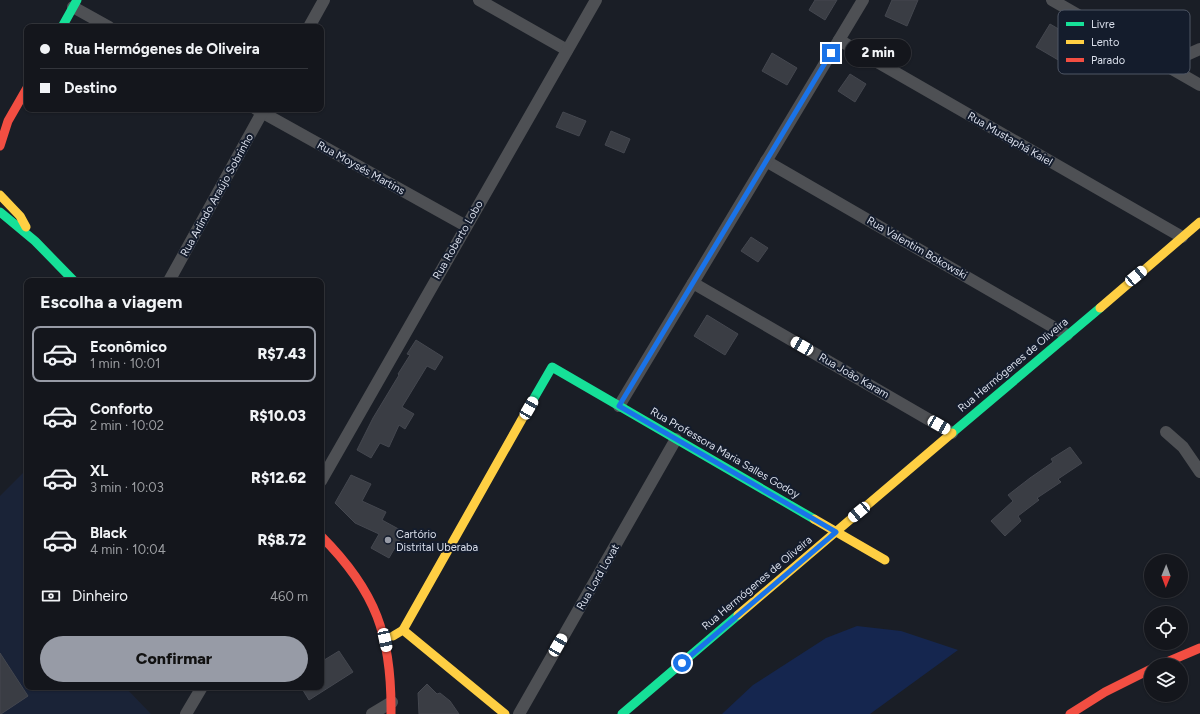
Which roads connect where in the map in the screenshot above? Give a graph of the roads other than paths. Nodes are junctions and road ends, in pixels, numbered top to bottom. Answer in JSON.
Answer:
{"nodes":[{"id":1,"x":324,"y":0,"type":"edge"},
{"id":2,"x":479,"y":0,"type":"edge"},
{"id":3,"x":596,"y":0,"type":"edge"},
{"id":4,"x":863,"y":0,"type":"edge"},
{"id":5,"x":1052,"y":0,"type":"edge"},
{"id":6,"x":75,"y":4,"type":"edge"},
{"id":7,"x":1069,"y":10,"type":"edge"},
{"id":8,"x":64,"y":24,"type":"edge"},
{"id":9,"x":105,"y":24,"type":"edge"},
{"id":10,"x":312,"y":24,"type":"edge"},
{"id":11,"x":839,"y":40,"type":"junction"},
{"id":12,"x":1200,"y":49,"type":"edge"},
{"id":13,"x":567,"y":50,"type":"junction"},
{"id":14,"x":1190,"y":53,"type":"edge"},
{"id":15,"x":1180,"y":74,"type":"edge"},
{"id":16,"x":1200,"y":85,"type":"edge"},
{"id":17,"x":24,"y":93,"type":"edge"},
{"id":18,"x":260,"y":112,"type":"edge"},
{"id":19,"x":265,"y":112,"type":"edge"},
{"id":20,"x":8,"y":121,"type":"junction"},
{"id":21,"x":0,"y":128,"type":"edge"},
{"id":22,"x":0,"y":146,"type":"edge"},
{"id":23,"x":766,"y":161,"type":"junction"},
{"id":24,"x":0,"y":194,"type":"edge"},
{"id":25,"x":0,"y":212,"type":"edge"},
{"id":26,"x":1200,"y":222,"type":"edge"},
{"id":27,"x":466,"y":226,"type":"junction"},
{"id":28,"x":1182,"y":237,"type":"junction"},
{"id":29,"x":35,"y":241,"type":"junction"},
{"id":30,"x":71,"y":278,"type":"edge"},
{"id":31,"x":171,"y":278,"type":"edge"},
{"id":32,"x":693,"y":283,"type":"junction"},
{"id":33,"x":1067,"y":335,"type":"junction"},
{"id":34,"x":619,"y":406,"type":"junction"},
{"id":35,"x":1166,"y":432,"type":"dead end"},
{"id":36,"x":952,"y":433,"type":"junction"},
{"id":37,"x":676,"y":439,"type":"junction"},
{"id":38,"x":1200,"y":472,"type":"edge"},
{"id":39,"x":324,"y":476,"type":"edge"},
{"id":40,"x":836,"y":532,"type":"junction"},
{"id":41,"x":324,"y":539,"type":"edge"},
{"id":42,"x":886,"y":560,"type":"dead end"},
{"id":43,"x":403,"y":630,"type":"junction"},
{"id":44,"x":385,"y":640,"type":"junction"},
{"id":45,"x":1200,"y":648,"type":"edge"},
{"id":46,"x":1176,"y":658,"type":"edge"},
{"id":47,"x":1144,"y":672,"type":"edge"},
{"id":48,"x":200,"y":690,"type":"edge"},
{"id":49,"x":392,"y":702,"type":"junction"},
{"id":50,"x":186,"y":714,"type":"edge"},
{"id":51,"x":372,"y":714,"type":"edge"},
{"id":52,"x":391,"y":714,"type":"edge"},
{"id":53,"x":505,"y":714,"type":"edge"},
{"id":54,"x":519,"y":714,"type":"edge"},
{"id":55,"x":622,"y":714,"type":"edge"},
{"id":56,"x":1070,"y":714,"type":"edge"}],
"edges":[{"from":1,"to":10,"type":"street"},
{"from":2,"to":13,"type":"street"},
{"from":3,"to":13,"type":"street","name":"Rua Roberto Lobo"},
{"from":4,"to":11,"type":"street"},
{"from":5,"to":7,"type":"street"},
{"from":6,"to":8,"type":"street"},
{"from":6,"to":9,"type":"street"},
{"from":11,"to":23,"type":"street"},
{"from":11,"to":28,"type":"street","name":"Rua Mustaphá Kaiel"},
{"from":12,"to":14,"type":"street"},
{"from":13,"to":27,"type":"street","name":"Rua Roberto Lobo"},
{"from":15,"to":16,"type":"street"},
{"from":17,"to":20,"type":"street"},
{"from":18,"to":31,"type":"street","name":"Rua Arlindo Araújo Sobrinho"},
{"from":19,"to":27,"type":"street","name":"Rua Moysés Martins"},
{"from":20,"to":21,"type":"street"},
{"from":20,"to":22,"type":"street"},
{"from":23,"to":32,"type":"street"},
{"from":23,"to":33,"type":"street","name":"Rua Valentim Bokowski"},
{"from":24,"to":29,"type":"street"},
{"from":25,"to":29,"type":"street"},
{"from":26,"to":28,"type":"street","name":"Rua Hermógenes de Oliveira"},
{"from":27,"to":39,"type":"street","name":"Rua Roberto Lobo"},
{"from":28,"to":33,"type":"street","name":"Rua Hermógenes de Oliveira"},
{"from":29,"to":30,"type":"street"},
{"from":32,"to":34,"type":"street"},
{"from":32,"to":36,"type":"street","name":"Rua João Karam"},
{"from":33,"to":36,"type":"street","name":"Rua Hermógenes de Oliveira"},
{"from":34,"to":37,"type":"street","name":"Rua Professora Maria Salles Godoy"},
{"from":34,"to":43,"type":"street","name":"Rua Professora Maria Salles Godoy"},
{"from":35,"to":38,"type":"street"},
{"from":36,"to":40,"type":"street","name":"Rua Hermógenes de Oliveira"},
{"from":37,"to":40,"type":"street","name":"Rua Professora Maria Salles Godoy"},
{"from":37,"to":54,"type":"street","name":"Rua Lord Lovat"},
{"from":40,"to":42,"type":"street","name":"Rua Professora Maria Salles Godoy"},
{"from":40,"to":55,"type":"street","name":"Rua Hermógenes de Oliveira"},
{"from":41,"to":44,"type":"street"},
{"from":43,"to":44,"type":"street"},
{"from":43,"to":53,"type":"street"},
{"from":44,"to":49,"type":"street"},
{"from":45,"to":46,"type":"street"},
{"from":47,"to":56,"type":"street"},
{"from":48,"to":50,"type":"street"},
{"from":49,"to":51,"type":"street"},
{"from":49,"to":52,"type":"street"}]}
